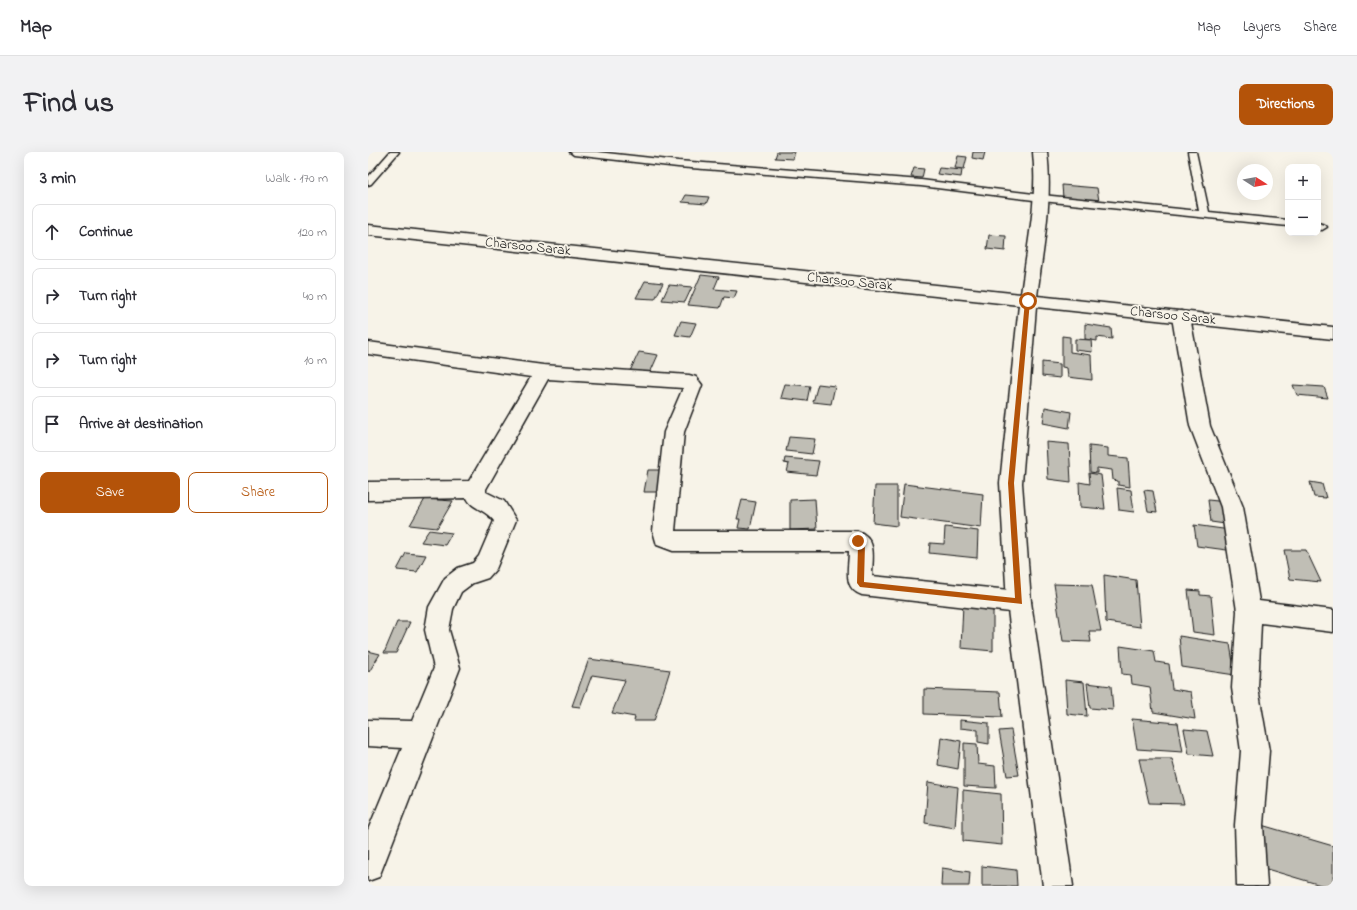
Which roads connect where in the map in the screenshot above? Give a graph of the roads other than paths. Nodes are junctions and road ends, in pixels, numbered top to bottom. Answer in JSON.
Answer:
{"nodes":[{"id":1,"x":395,"y":152,"type":"edge"},
{"id":2,"x":574,"y":152,"type":"edge"},
{"id":3,"x":1040,"y":152,"type":"edge"},
{"id":4,"x":1192,"y":152,"type":"edge"},
{"id":5,"x":368,"y":182,"type":"edge"},
{"id":6,"x":1042,"y":198,"type":"junction"},
{"id":7,"x":1205,"y":215,"type":"junction"},
{"id":8,"x":1285,"y":223,"type":"edge"},
{"id":9,"x":368,"y":230,"type":"edge"},
{"id":10,"x":1028,"y":301,"type":"junction"},
{"id":11,"x":1181,"y":317,"type":"junction"},
{"id":12,"x":1333,"y":333,"type":"edge"},
{"id":13,"x":368,"y":348,"type":"edge"},
{"id":14,"x":543,"y":372,"type":"junction"},
{"id":15,"x":475,"y":489,"type":"junction"},
{"id":16,"x":368,"y":491,"type":"edge"},
{"id":17,"x":1019,"y":602,"type":"junction"},
{"id":18,"x":1249,"y":611,"type":"junction"},
{"id":19,"x":1333,"y":621,"type":"edge"},
{"id":20,"x":368,"y":733,"type":"edge"},
{"id":21,"x":420,"y":735,"type":"junction"},
{"id":22,"x":368,"y":866,"type":"edge"},
{"id":23,"x":1058,"y":886,"type":"edge"},
{"id":24,"x":1252,"y":886,"type":"edge"}],
"edges":[{"from":1,"to":5,"type":"lane"},
{"from":2,"to":6,"type":"lane"},
{"from":3,"to":6,"type":"street"},
{"from":4,"to":7,"type":"lane"},
{"from":6,"to":7,"type":"lane"},
{"from":6,"to":10,"type":"street"},
{"from":7,"to":8,"type":"lane"},
{"from":9,"to":10,"type":"street","name":"Charsoo Sarak"},
{"from":10,"to":11,"type":"street","name":"Charsoo Sarak"},
{"from":10,"to":17,"type":"street"},
{"from":11,"to":12,"type":"street","name":"Charsoo Sarak"},
{"from":11,"to":18,"type":"street"},
{"from":13,"to":14,"type":"street"},
{"from":14,"to":15,"type":"street"},
{"from":14,"to":17,"type":"street"},
{"from":15,"to":16,"type":"street"},
{"from":15,"to":21,"type":"street"},
{"from":17,"to":23,"type":"street"},
{"from":18,"to":19,"type":"street"},
{"from":18,"to":24,"type":"street"},
{"from":20,"to":21,"type":"street"},
{"from":21,"to":22,"type":"street"}]}
